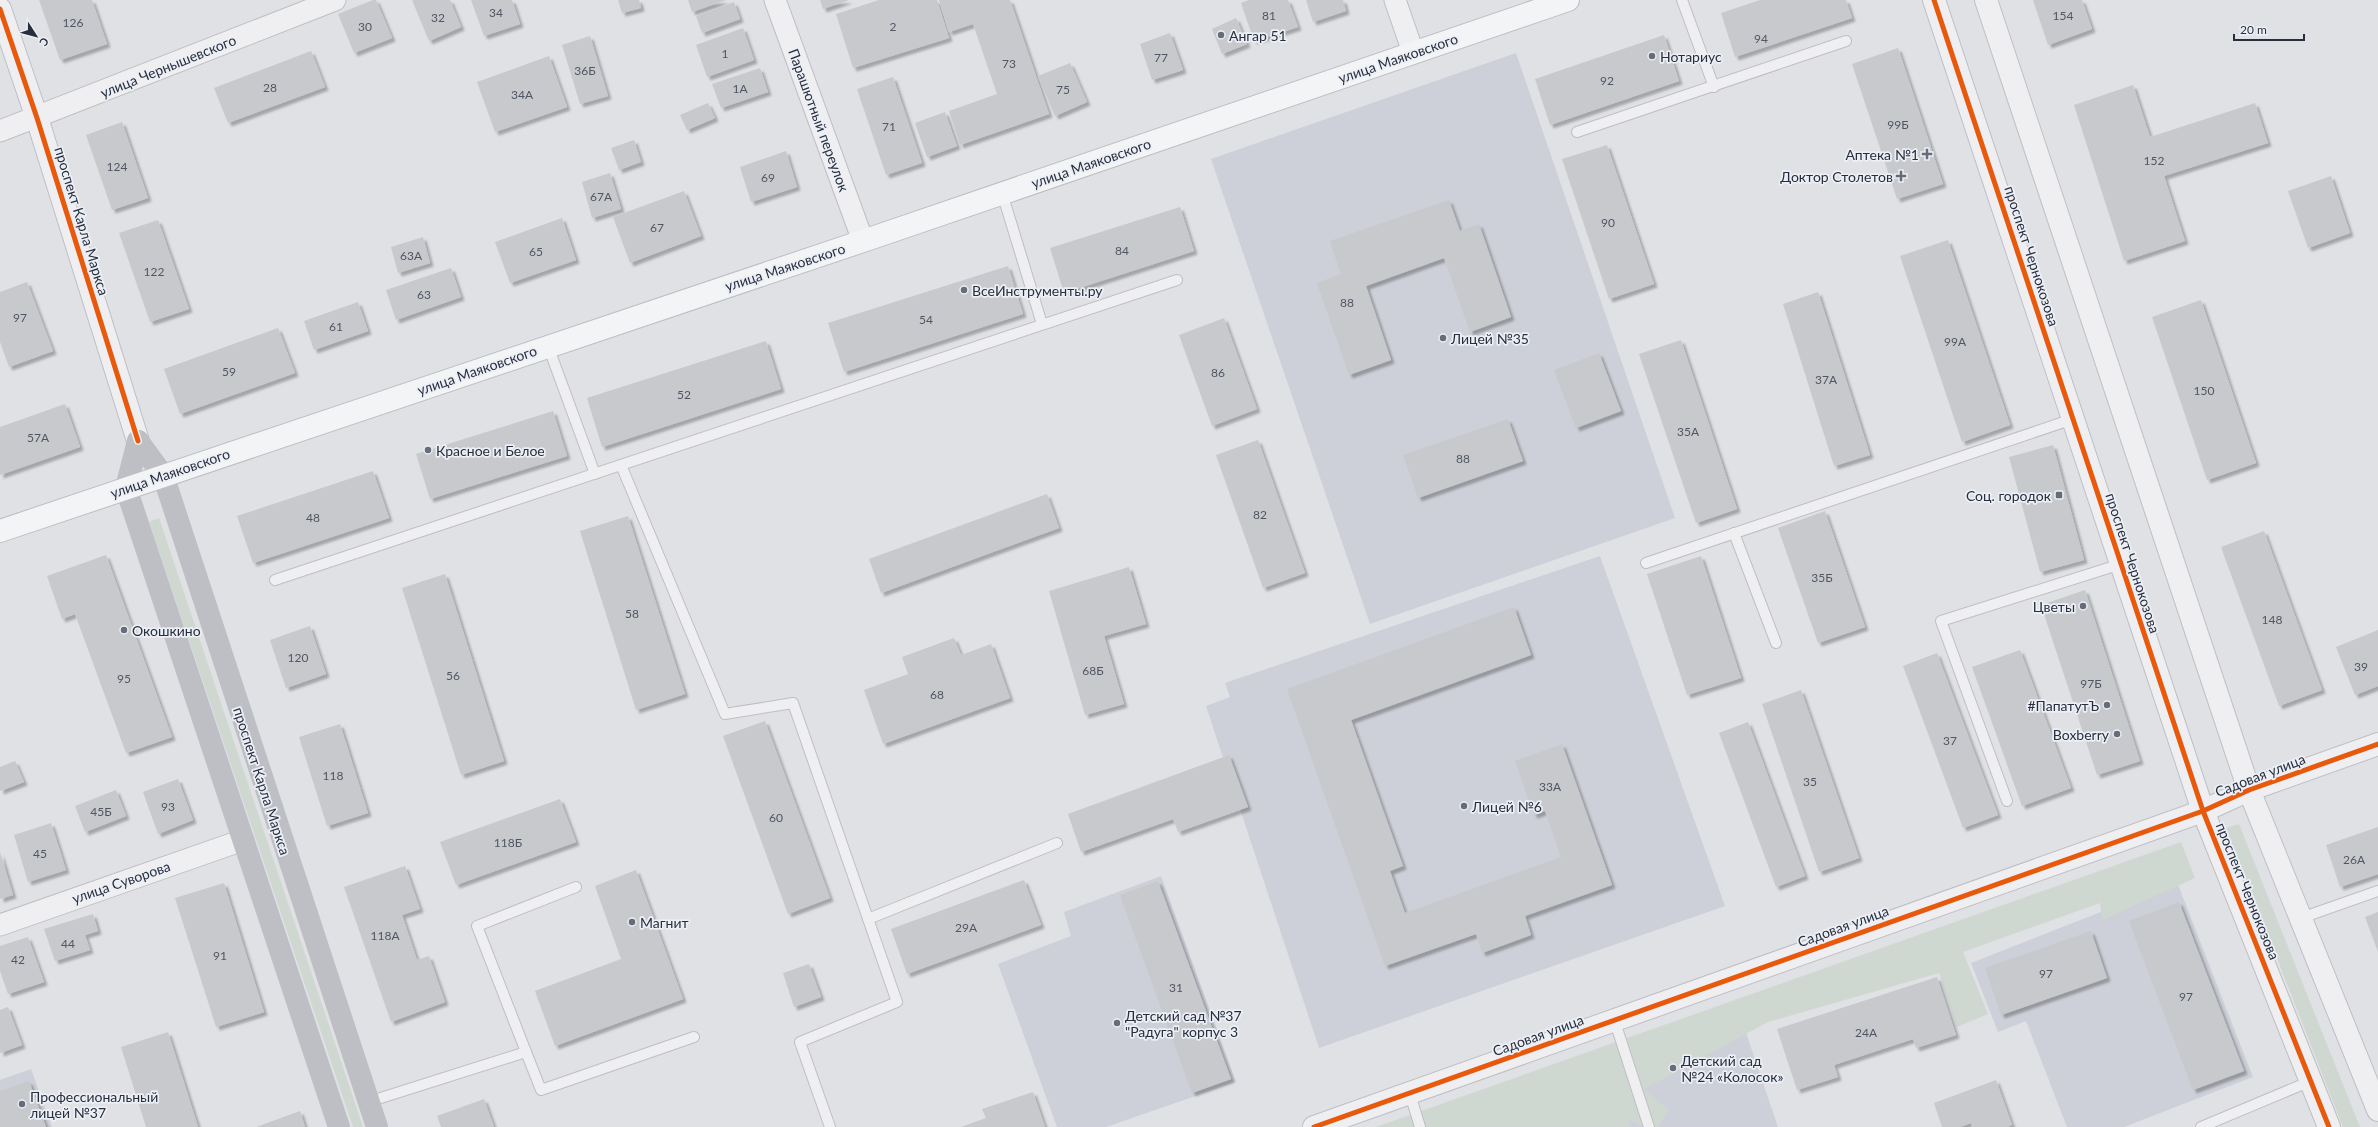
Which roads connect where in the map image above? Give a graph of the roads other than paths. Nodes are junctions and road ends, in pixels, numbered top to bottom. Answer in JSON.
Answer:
{"nodes":[{"id":1,"x":335,"y":0,"type":"edge"},
{"id":2,"x":775,"y":0,"type":"edge"},
{"id":3,"x":1395,"y":0,"type":"edge"},
{"id":4,"x":1568,"y":0,"type":"edge"},
{"id":5,"x":1682,"y":0,"type":"edge"},
{"id":6,"x":1934,"y":0,"type":"edge"},
{"id":7,"x":1986,"y":0,"type":"edge"},
{"id":8,"x":0,"y":9,"type":"edge"},
{"id":9,"x":1846,"y":41,"type":"dead end"},
{"id":10,"x":1413,"y":52,"type":"junction"},
{"id":11,"x":1714,"y":87,"type":"junction"},
{"id":12,"x":37,"y":118,"type":"junction"},
{"id":13,"x":0,"y":132,"type":"edge"},
{"id":14,"x":1577,"y":132,"type":"dead end"},
{"id":15,"x":1002,"y":193,"type":"junction"},
{"id":16,"x":863,"y":241,"type":"junction"},
{"id":17,"x":1177,"y":280,"type":"dead end"},
{"id":18,"x":1042,"y":324,"type":"junction"},
{"id":19,"x":548,"y":346,"type":"junction"},
{"id":20,"x":2073,"y":419,"type":"junction"},
{"id":21,"x":138,"y":441,"type":"junction"},
{"id":22,"x":621,"y":465,"type":"junction"},
{"id":23,"x":595,"y":474,"type":"junction"},
{"id":24,"x":163,"y":475,"type":"junction"},
{"id":25,"x":126,"y":488,"type":"junction"},
{"id":26,"x":0,"y":530,"type":"edge"},
{"id":27,"x":1734,"y":533,"type":"junction"},
{"id":28,"x":1646,"y":562,"type":"dead end"},
{"id":29,"x":2121,"y":564,"type":"junction"},
{"id":30,"x":275,"y":580,"type":"dead end"},
{"id":31,"x":1776,"y":643,"type":"dead end"},
{"id":32,"x":2378,"y":744,"type":"edge"},
{"id":33,"x":2249,"y":790,"type":"junction"},
{"id":34,"x":2007,"y":801,"type":"dead end"},
{"id":35,"x":2203,"y":811,"type":"junction"},
{"id":36,"x":243,"y":840,"type":"junction"},
{"id":37,"x":1057,"y":844,"type":"dead end"},
{"id":38,"x":576,"y":887,"type":"dead end"},
{"id":39,"x":2378,"y":891,"type":"edge"},
{"id":40,"x":2301,"y":918,"type":"junction"},
{"id":41,"x":868,"y":919,"type":"junction"},
{"id":42,"x":0,"y":925,"type":"edge"},
{"id":43,"x":1614,"y":1020,"type":"junction"},
{"id":44,"x":694,"y":1037,"type":"dead end"},
{"id":45,"x":526,"y":1052,"type":"junction"},
{"id":46,"x":2311,"y":1081,"type":"junction"},
{"id":47,"x":1410,"y":1094,"type":"junction"},
{"id":48,"x":368,"y":1102,"type":"junction"},
{"id":49,"x":2378,"y":1110,"type":"edge"},
{"id":50,"x":339,"y":1127,"type":"edge"},
{"id":51,"x":377,"y":1127,"type":"edge"},
{"id":52,"x":830,"y":1127,"type":"edge"},
{"id":53,"x":1314,"y":1127,"type":"edge"},
{"id":54,"x":1420,"y":1127,"type":"edge"},
{"id":55,"x":1650,"y":1127,"type":"edge"},
{"id":56,"x":2201,"y":1127,"type":"edge"},
{"id":57,"x":2329,"y":1127,"type":"edge"}],
"edges":[{"from":1,"to":12,"type":"street","name":"улица Чернышевского"},
{"from":2,"to":16,"type":"street","name":"Парашютный переулок"},
{"from":3,"to":10,"type":"street"},
{"from":4,"to":10,"type":"main road","name":"улица Маяковского"},
{"from":5,"to":11,"type":"lane"},
{"from":6,"to":20,"type":"street","name":"проспект Чернокозова"},
{"from":7,"to":33,"type":"street"},
{"from":8,"to":12,"type":"street","name":"проспект Карла Маркса"},
{"from":9,"to":11,"type":"lane"},
{"from":10,"to":15,"type":"main road","name":"улица Маяковского"},
{"from":11,"to":14,"type":"lane"},
{"from":12,"to":13,"type":"street","name":"улица Чернышевского"},
{"from":12,"to":21,"type":"street","name":"проспект Карла Маркса"},
{"from":15,"to":16,"type":"main road","name":"улица Маяковского"},
{"from":15,"to":18,"type":"lane"},
{"from":16,"to":19,"type":"main road","name":"улица Маяковского"},
{"from":17,"to":18,"type":"lane"},
{"from":18,"to":22,"type":"lane"},
{"from":19,"to":23,"type":"lane"},
{"from":19,"to":24,"type":"main road","name":"улица Маяковского"},
{"from":20,"to":27,"type":"lane"},
{"from":20,"to":29,"type":"street","name":"проспект Чернокозова"},
{"from":21,"to":24,"type":"main road","name":"проспект Карла Маркса"},
{"from":21,"to":25,"type":"main road"},
{"from":22,"to":23,"type":"lane"},
{"from":22,"to":41,"type":"lane"},
{"from":23,"to":30,"type":"lane"},
{"from":24,"to":25,"type":"main road","name":"улица Маяковского"},
{"from":24,"to":48,"type":"main road","name":"проспект Карла Маркса"},
{"from":25,"to":26,"type":"main road","name":"улица Маяковского"},
{"from":25,"to":36,"type":"main road"},
{"from":27,"to":28,"type":"lane"},
{"from":27,"to":31,"type":"lane"},
{"from":29,"to":34,"type":"lane"},
{"from":29,"to":35,"type":"street","name":"проспект Чернокозова"},
{"from":32,"to":33,"type":"street","name":"Садовая улица"},
{"from":33,"to":35,"type":"street","name":"Садовая улица"},
{"from":33,"to":40,"type":"street"},
{"from":35,"to":43,"type":"street","name":"Садовая улица"},
{"from":35,"to":46,"type":"street","name":"проспект Чернокозова"},
{"from":36,"to":42,"type":"street","name":"улица Суворова"},
{"from":36,"to":50,"type":"main road"},
{"from":37,"to":41,"type":"lane"},
{"from":38,"to":45,"type":"lane"},
{"from":39,"to":40,"type":"lane"},
{"from":40,"to":49,"type":"street"},
{"from":41,"to":52,"type":"lane"},
{"from":43,"to":47,"type":"street","name":"Садовая улица"},
{"from":43,"to":55,"type":"lane"},
{"from":44,"to":45,"type":"lane"},
{"from":45,"to":48,"type":"lane"},
{"from":46,"to":56,"type":"lane"},
{"from":46,"to":57,"type":"street","name":"проспект Чернокозова"},
{"from":47,"to":53,"type":"street","name":"Садовая улица"},
{"from":47,"to":54,"type":"lane"},
{"from":48,"to":51,"type":"main road","name":"проспект Карла Маркса"}]}
